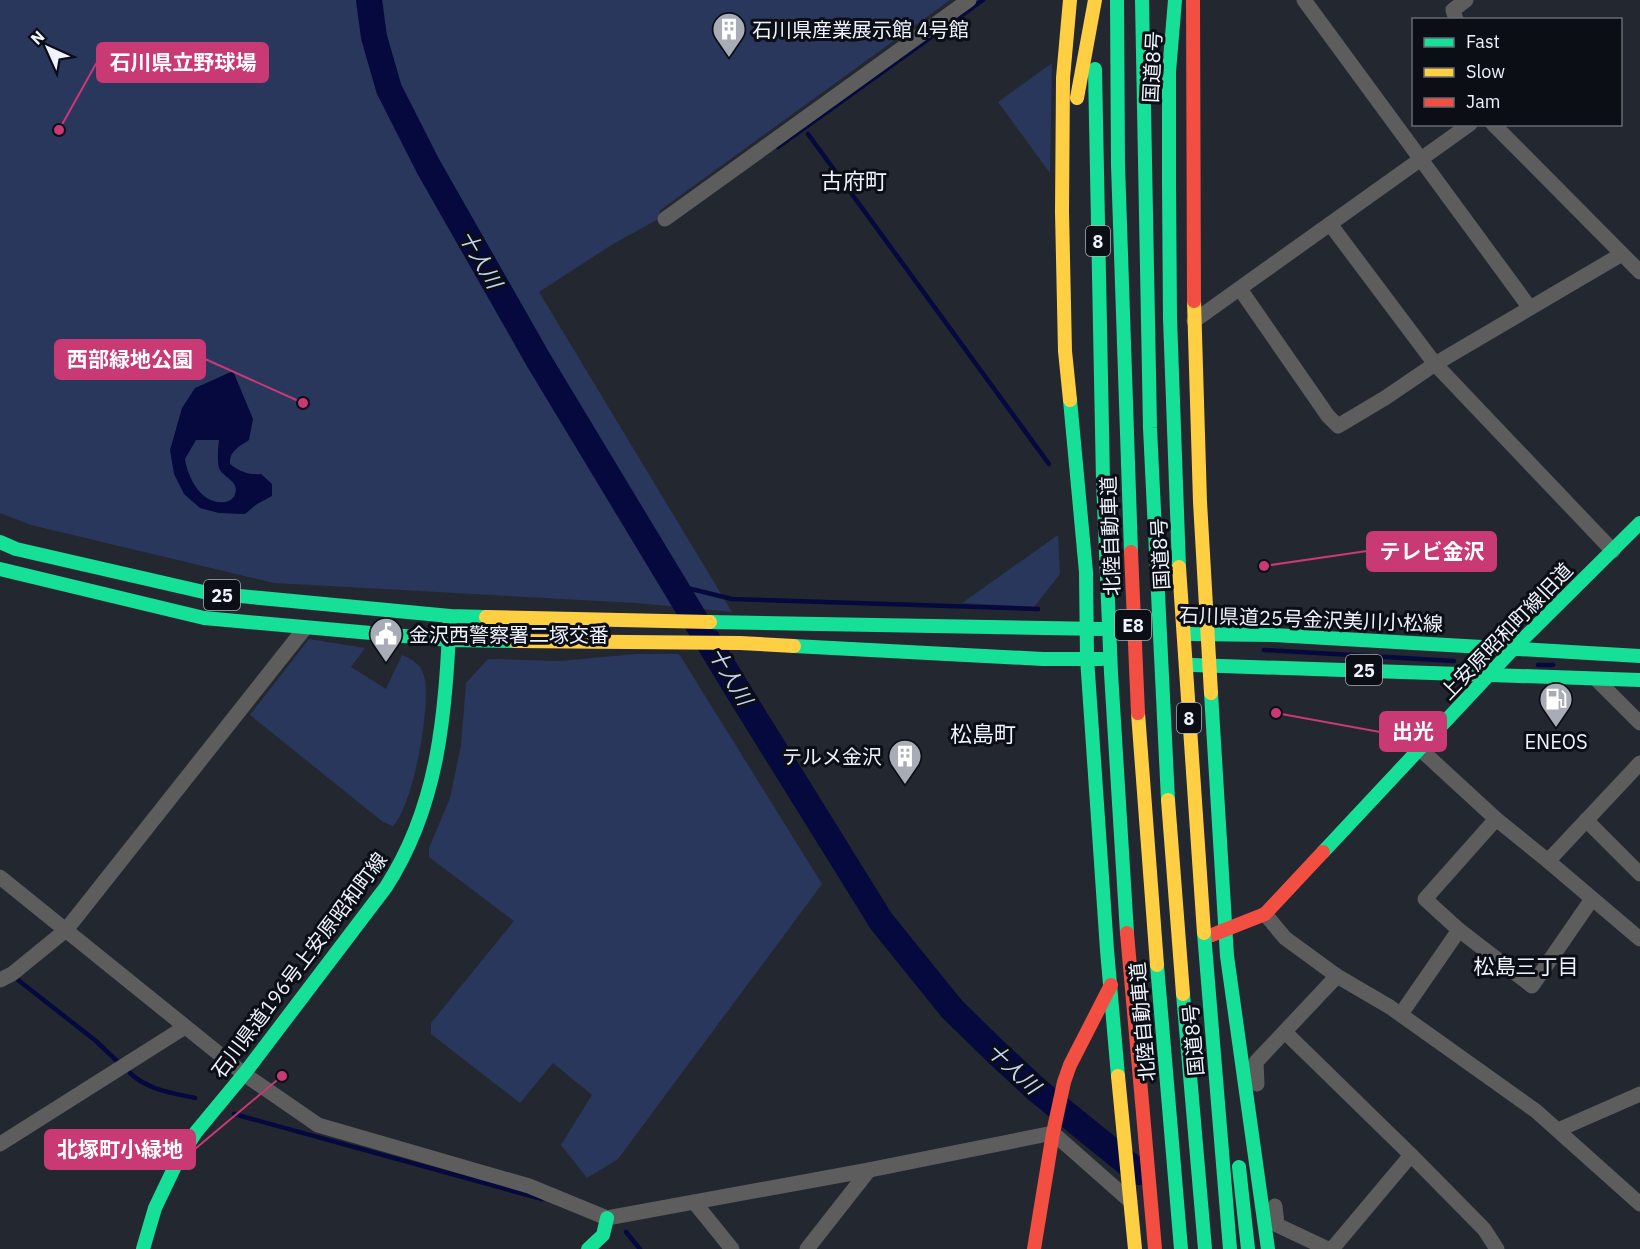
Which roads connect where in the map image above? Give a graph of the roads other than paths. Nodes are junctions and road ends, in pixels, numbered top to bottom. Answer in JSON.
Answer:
{"nodes":[{"id":1,"x":969,"y":0,"type":"edge"},
{"id":2,"x":1070,"y":0,"type":"edge"},
{"id":3,"x":1095,"y":0,"type":"edge"},
{"id":4,"x":1100,"y":0,"type":"edge"},
{"id":5,"x":1117,"y":0,"type":"edge"},
{"id":6,"x":1142,"y":0,"type":"edge"},
{"id":7,"x":1166,"y":0,"type":"edge"},
{"id":8,"x":1175,"y":0,"type":"edge"},
{"id":9,"x":1193,"y":0,"type":"edge"},
{"id":10,"x":1304,"y":0,"type":"edge"},
{"id":11,"x":1466,"y":0,"type":"edge"},
{"id":12,"x":1451,"y":10,"type":"edge"},
{"id":13,"x":1169,"y":72,"type":"junction"},
{"id":14,"x":1467,"y":126,"type":"edge"},
{"id":15,"x":1496,"y":126,"type":"edge"},
{"id":16,"x":1422,"y":159,"type":"junction"},
{"id":17,"x":1076,"y":188,"type":"dead end"},
{"id":18,"x":665,"y":219,"type":"dead end"},
{"id":19,"x":1330,"y":224,"type":"junction"},
{"id":20,"x":1622,"y":254,"type":"junction"},
{"id":21,"x":1640,"y":272,"type":"edge"},
{"id":22,"x":1240,"y":289,"type":"junction"},
{"id":23,"x":1530,"y":308,"type":"junction"},
{"id":24,"x":1194,"y":321,"type":"junction"},
{"id":25,"x":1435,"y":364,"type":"junction"},
{"id":26,"x":1084,"y":402,"type":"dead end"},
{"id":27,"x":1081,"y":518,"type":"junction"},
{"id":28,"x":1640,"y":523,"type":"edge"},
{"id":29,"x":0,"y":542,"type":"edge"},
{"id":30,"x":1613,"y":550,"type":"junction"},
{"id":31,"x":0,"y":569,"type":"edge"},
{"id":32,"x":450,"y":616,"type":"junction"},
{"id":33,"x":305,"y":628,"type":"junction"},
{"id":34,"x":1087,"y":629,"type":"junction"},
{"id":35,"x":1207,"y":635,"type":"junction"},
{"id":36,"x":449,"y":640,"type":"junction"},
{"id":37,"x":1514,"y":649,"type":"junction"},
{"id":38,"x":1640,"y":656,"type":"edge"},
{"id":39,"x":1088,"y":658,"type":"junction"},
{"id":40,"x":1209,"y":666,"type":"junction"},
{"id":41,"x":1490,"y":674,"type":"junction"},
{"id":42,"x":1597,"y":680,"type":"junction"},
{"id":43,"x":1640,"y":680,"type":"edge"},
{"id":44,"x":1640,"y":723,"type":"edge"},
{"id":45,"x":1420,"y":749,"type":"junction"},
{"id":46,"x":1640,"y":763,"type":"edge"},
{"id":47,"x":1496,"y":819,"type":"junction"},
{"id":48,"x":1586,"y":820,"type":"junction"},
{"id":49,"x":1548,"y":861,"type":"junction"},
{"id":50,"x":1640,"y":873,"type":"edge"},
{"id":51,"x":0,"y":877,"type":"edge"},
{"id":52,"x":1592,"y":899,"type":"junction"},
{"id":53,"x":1265,"y":914,"type":"junction"},
{"id":54,"x":1225,"y":929,"type":"junction"},
{"id":55,"x":66,"y":930,"type":"junction"},
{"id":56,"x":1459,"y":930,"type":"junction"},
{"id":57,"x":1640,"y":939,"type":"edge"},
{"id":58,"x":1228,"y":970,"type":"junction"},
{"id":59,"x":1337,"y":976,"type":"junction"},
{"id":60,"x":0,"y":980,"type":"edge"},
{"id":61,"x":1111,"y":985,"type":"junction"},
{"id":62,"x":1401,"y":1014,"type":"junction"},
{"id":63,"x":186,"y":1027,"type":"junction"},
{"id":64,"x":1285,"y":1032,"type":"junction"},
{"id":65,"x":244,"y":1074,"type":"junction"},
{"id":66,"x":1232,"y":1092,"type":"dead end"},
{"id":67,"x":1640,"y":1094,"type":"edge"},
{"id":68,"x":1558,"y":1130,"type":"junction"},
{"id":69,"x":1053,"y":1132,"type":"junction"},
{"id":70,"x":0,"y":1144,"type":"edge"},
{"id":71,"x":1411,"y":1155,"type":"junction"},
{"id":72,"x":1238,"y":1157,"type":"dead end"},
{"id":73,"x":869,"y":1170,"type":"junction"},
{"id":74,"x":694,"y":1202,"type":"junction"},
{"id":75,"x":1640,"y":1204,"type":"edge"},
{"id":76,"x":607,"y":1218,"type":"junction"},
{"id":77,"x":1271,"y":1225,"type":"junction"},
{"id":78,"x":143,"y":1249,"type":"edge"},
{"id":79,"x":588,"y":1249,"type":"edge"},
{"id":80,"x":732,"y":1249,"type":"edge"},
{"id":81,"x":807,"y":1249,"type":"edge"},
{"id":82,"x":1034,"y":1249,"type":"edge"},
{"id":83,"x":1136,"y":1249,"type":"edge"},
{"id":84,"x":1155,"y":1249,"type":"edge"},
{"id":85,"x":1182,"y":1249,"type":"edge"},
{"id":86,"x":1205,"y":1249,"type":"edge"},
{"id":87,"x":1230,"y":1249,"type":"edge"},
{"id":88,"x":1248,"y":1249,"type":"edge"},
{"id":89,"x":1268,"y":1249,"type":"edge"},
{"id":90,"x":1330,"y":1249,"type":"edge"},
{"id":91,"x":1497,"y":1249,"type":"edge"}],
"edges":[{"from":1,"to":18,"type":"street"},
{"from":2,"to":27,"type":"main road"},
{"from":3,"to":17,"type":"main road"},
{"from":4,"to":84,"type":"main road","number":"8","bridge":true},
{"from":5,"to":85,"type":"main road","name":"北陸自動車道","number":"E8","bridge":true},
{"from":6,"to":86,"type":"main road","number":"E8","bridge":true},
{"from":7,"to":13,"type":"main road"},
{"from":8,"to":13,"type":"main road","name":"国道8号","number":"8"},
{"from":9,"to":24,"type":"main road","number":"8"},
{"from":10,"to":16,"type":"street"},
{"from":11,"to":12,"type":"street"},
{"from":13,"to":87,"type":"main road","name":"国道8号","number":"8","bridge":true},
{"from":14,"to":16,"type":"street"},
{"from":15,"to":20,"type":"street"},
{"from":16,"to":19,"type":"street"},
{"from":16,"to":23,"type":"street"},
{"from":19,"to":22,"type":"street"},
{"from":19,"to":25,"type":"street"},
{"from":20,"to":21,"type":"street"},
{"from":20,"to":23,"type":"street"},
{"from":22,"to":24,"type":"street"},
{"from":22,"to":25,"type":"street"},
{"from":23,"to":25,"type":"street"},
{"from":24,"to":35,"type":"main road","number":"8"},
{"from":25,"to":30,"type":"street"},
{"from":26,"to":27,"type":"main road"},
{"from":27,"to":34,"type":"main road"},
{"from":28,"to":30,"type":"main road","name":"上安原昭和町線旧道"},
{"from":29,"to":32,"type":"main road","number":"25"},
{"from":30,"to":37,"type":"main road","name":"上安原昭和町線旧道"},
{"from":31,"to":33,"type":"main road","number":"25"},
{"from":32,"to":34,"type":"main road","name":"石川県道25号金沢美川小松線","number":"25"},
{"from":32,"to":36,"type":"main road","name":"石川県道196号上安原昭和町線"},
{"from":33,"to":36,"type":"main road","number":"25"},
{"from":33,"to":55,"type":"street"},
{"from":34,"to":35,"type":"main road","name":"石川県道25号金沢美川小松線","number":"25"},
{"from":34,"to":39,"type":"main road"},
{"from":35,"to":37,"type":"main road","name":"石川県道25号金沢美川小松線","number":"25"},
{"from":35,"to":40,"type":"main road","number":"8"},
{"from":36,"to":39,"type":"main road","number":"25"},
{"from":36,"to":65,"type":"main road","name":"石川県道196号上安原昭和町線"},
{"from":37,"to":38,"type":"main road","name":"石川県道25号金沢美川小松線","number":"25"},
{"from":37,"to":41,"type":"main road","name":"上安原昭和町線旧道"},
{"from":39,"to":40,"type":"main road","number":"25"},
{"from":39,"to":61,"type":"main road"},
{"from":40,"to":41,"type":"main road","number":"25"},
{"from":40,"to":54,"type":"main road","number":"8"},
{"from":41,"to":42,"type":"main road","number":"25"},
{"from":41,"to":45,"type":"main road","name":"上安原昭和町線旧道"},
{"from":42,"to":43,"type":"main road","number":"25"},
{"from":42,"to":44,"type":"street"},
{"from":45,"to":47,"type":"street"},
{"from":45,"to":53,"type":"main road","name":"上安原昭和町線旧道"},
{"from":46,"to":48,"type":"street"},
{"from":47,"to":49,"type":"street"},
{"from":47,"to":56,"type":"street"},
{"from":48,"to":49,"type":"street"},
{"from":48,"to":50,"type":"street"},
{"from":49,"to":52,"type":"street"},
{"from":51,"to":55,"type":"street"},
{"from":52,"to":56,"type":"street"},
{"from":52,"to":57,"type":"street"},
{"from":53,"to":54,"type":"main road","name":"上安原昭和町線旧道"},
{"from":53,"to":59,"type":"street"},
{"from":54,"to":58,"type":"main road","number":"8"},
{"from":54,"to":61,"type":"main road","name":"上安原昭和町線旧道"},
{"from":55,"to":60,"type":"street"},
{"from":55,"to":63,"type":"street"},
{"from":56,"to":62,"type":"street"},
{"from":58,"to":66,"type":"main road"},
{"from":58,"to":77,"type":"main road","number":"8"},
{"from":59,"to":62,"type":"street"},
{"from":59,"to":64,"type":"street"},
{"from":61,"to":69,"type":"main road"},
{"from":61,"to":83,"type":"main road","bridge":true},
{"from":62,"to":68,"type":"street"},
{"from":63,"to":65,"type":"street"},
{"from":63,"to":70,"type":"street"},
{"from":64,"to":71,"type":"street"},
{"from":64,"to":77,"type":"street"},
{"from":65,"to":76,"type":"street"},
{"from":65,"to":78,"type":"main road","name":"石川県道196号上安原昭和町線"},
{"from":67,"to":68,"type":"street"},
{"from":68,"to":75,"type":"street"},
{"from":69,"to":73,"type":"street"},
{"from":69,"to":82,"type":"main road"},
{"from":69,"to":85,"type":"street"},
{"from":71,"to":90,"type":"street"},
{"from":71,"to":91,"type":"street"},
{"from":72,"to":88,"type":"main road"},
{"from":73,"to":74,"type":"street"},
{"from":73,"to":81,"type":"street"},
{"from":74,"to":76,"type":"street"},
{"from":74,"to":80,"type":"street"},
{"from":76,"to":79,"type":"main road"},
{"from":77,"to":89,"type":"main road","number":"8"},
{"from":77,"to":90,"type":"street"}]}
